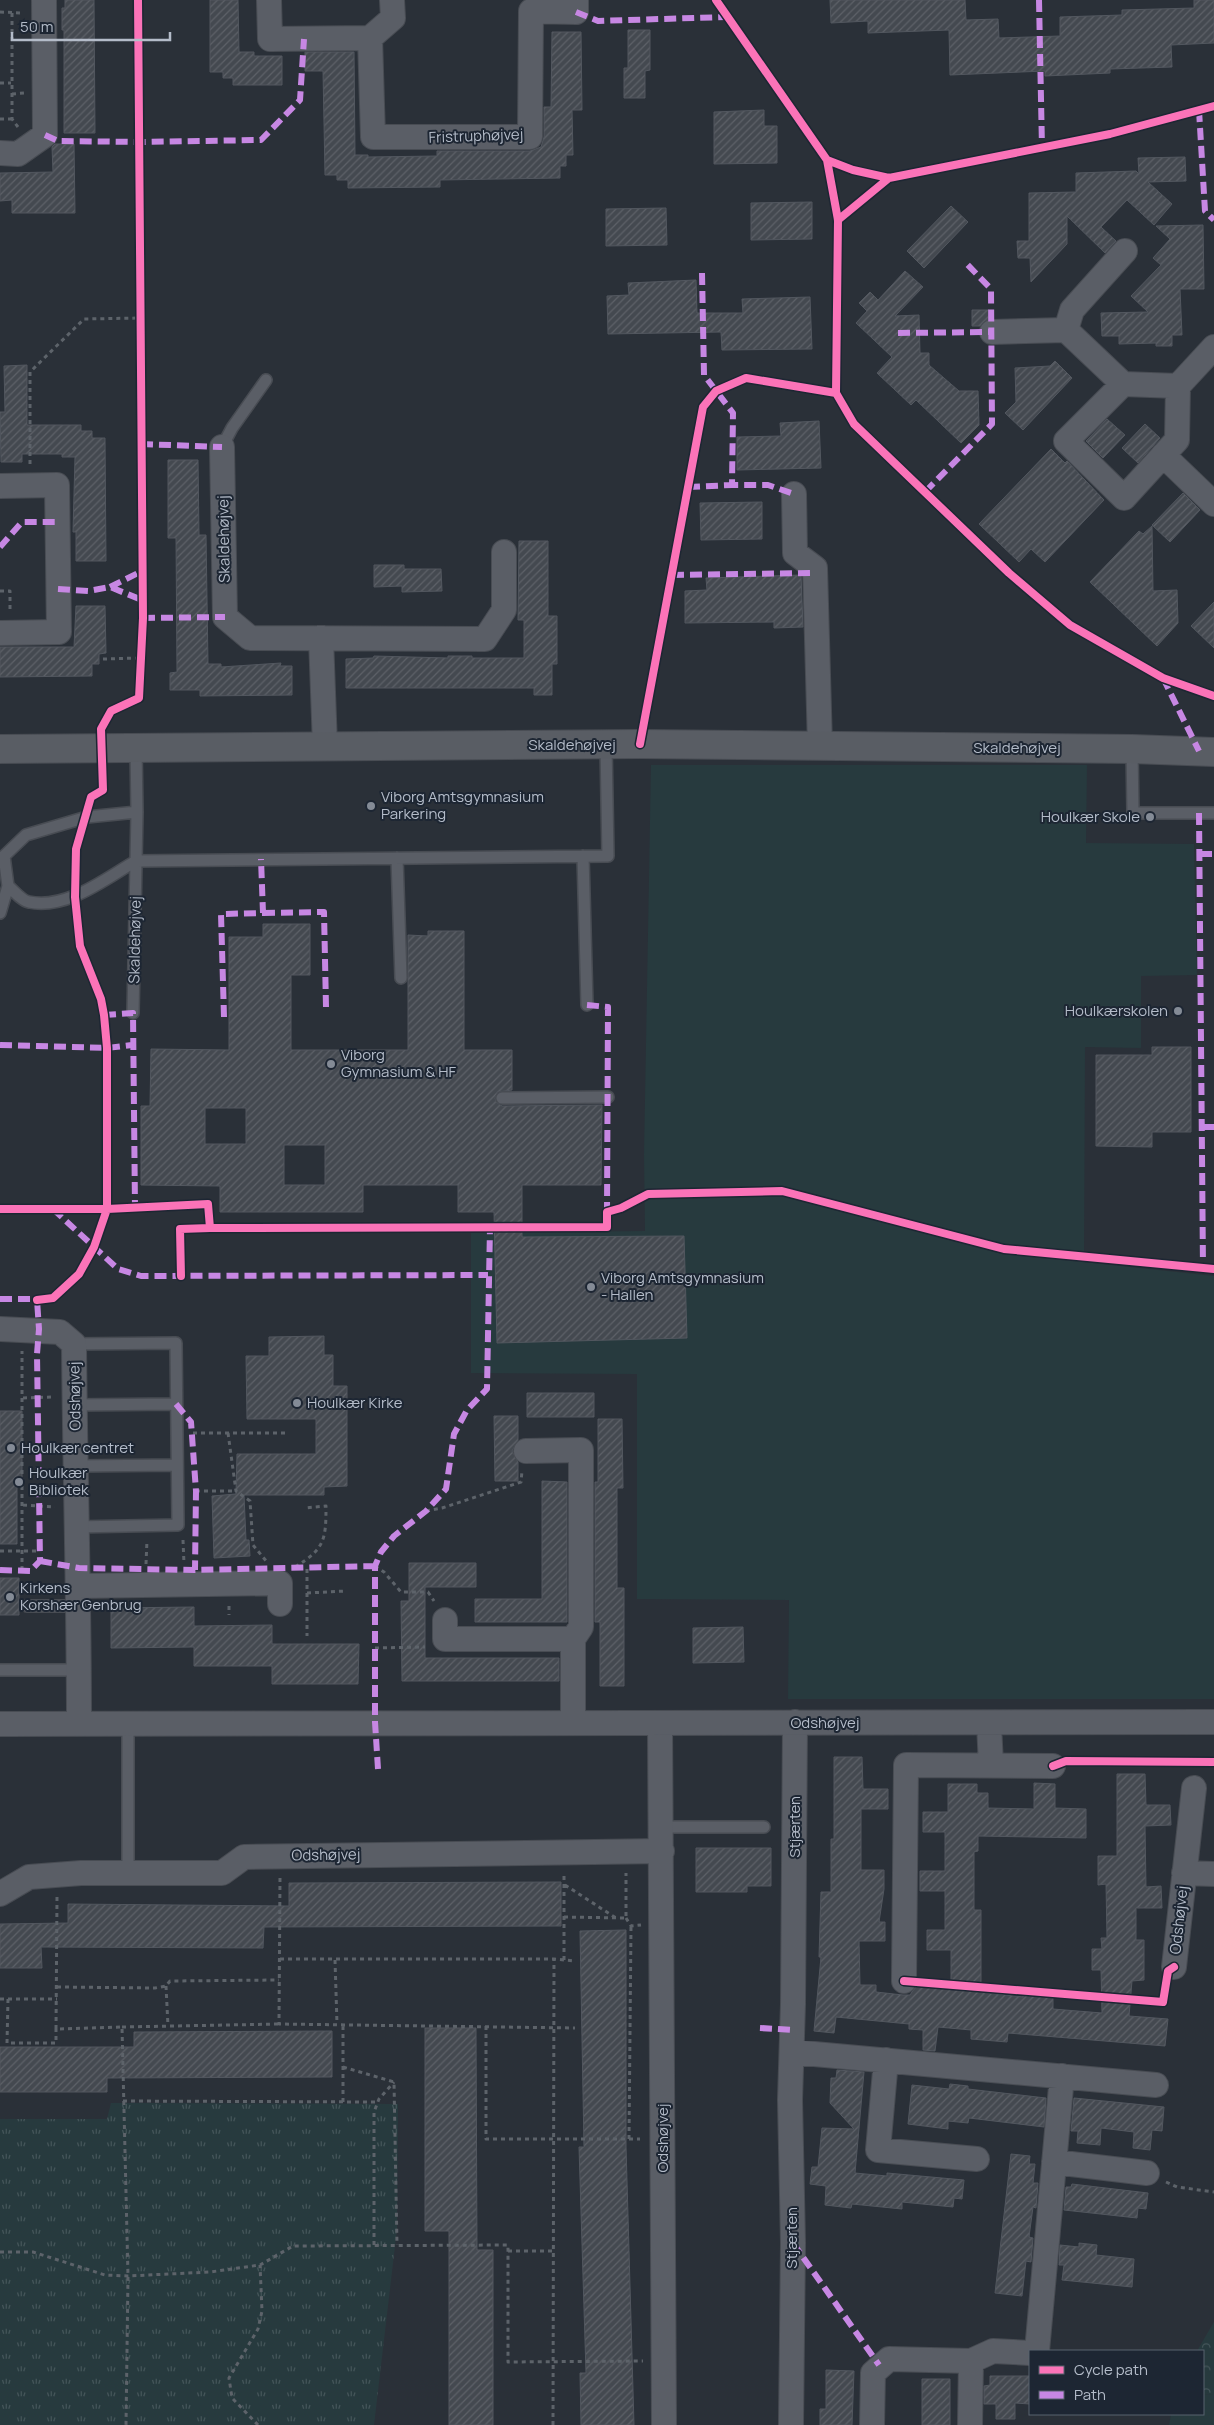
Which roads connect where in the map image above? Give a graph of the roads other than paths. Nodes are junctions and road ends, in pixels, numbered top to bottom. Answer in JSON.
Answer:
{"nodes":[{"id":1,"x":44,"y":0,"type":"edge"},
{"id":2,"x":269,"y":0,"type":"edge"},
{"id":3,"x":392,"y":0,"type":"edge"},
{"id":4,"x":576,"y":0,"type":"edge"},
{"id":5,"x":370,"y":38,"type":"junction"},
{"id":6,"x":0,"y":153,"type":"edge"},
{"id":7,"x":1125,"y":251,"type":"dead end"},
{"id":8,"x":1066,"y":330,"type":"junction"},
{"id":9,"x":992,"y":332,"type":"dead end"},
{"id":10,"x":1214,"y":347,"type":"edge"},
{"id":11,"x":266,"y":380,"type":"dead end"},
{"id":12,"x":1123,"y":384,"type":"junction"},
{"id":13,"x":1178,"y":386,"type":"junction"},
{"id":14,"x":222,"y":447,"type":"joint"},
{"id":15,"x":1163,"y":456,"type":"junction"},
{"id":16,"x":0,"y":486,"type":"edge"},
{"id":17,"x":794,"y":494,"type":"dead end"},
{"id":18,"x":1214,"y":504,"type":"edge"},
{"id":19,"x":504,"y":552,"type":"dead end"},
{"id":20,"x":5,"y":633,"type":"edge"},
{"id":21,"x":321,"y":638,"type":"junction"},
{"id":22,"x":606,"y":745,"type":"junction"},
{"id":23,"x":324,"y":746,"type":"junction"},
{"id":24,"x":820,"y":746,"type":"junction"},
{"id":25,"x":136,"y":748,"type":"junction"},
{"id":26,"x":0,"y":749,"type":"edge"},
{"id":27,"x":1132,"y":749,"type":"junction"},
{"id":28,"x":1214,"y":752,"type":"edge"},
{"id":29,"x":137,"y":812,"type":"junction"},
{"id":30,"x":1214,"y":813,"type":"edge"},
{"id":31,"x":2,"y":856,"type":"edge"},
{"id":32,"x":583,"y":856,"type":"junction"},
{"id":33,"x":397,"y":858,"type":"junction"},
{"id":34,"x":136,"y":861,"type":"junction"},
{"id":35,"x":8,"y":886,"type":"junction"},
{"id":36,"x":0,"y":913,"type":"edge"},
{"id":37,"x":401,"y":978,"type":"dead end"},
{"id":38,"x":587,"y":1005,"type":"dead end"},
{"id":39,"x":133,"y":1013,"type":"dead end"},
{"id":40,"x":608,"y":1097,"type":"dead end"},
{"id":41,"x":502,"y":1098,"type":"dead end"},
{"id":42,"x":11,"y":1329,"type":"edge"},
{"id":43,"x":74,"y":1344,"type":"junction"},
{"id":44,"x":74,"y":1401,"type":"junction"},
{"id":45,"x":176,"y":1404,"type":"junction"},
{"id":46,"x":526,"y":1451,"type":"road end"},
{"id":47,"x":178,"y":1465,"type":"junction"},
{"id":48,"x":76,"y":1466,"type":"junction"},
{"id":49,"x":76,"y":1517,"type":"junction"},
{"id":50,"x":79,"y":1596,"type":"junction"},
{"id":51,"x":280,"y":1604,"type":"dead end"},
{"id":52,"x":27,"y":1606,"type":"dead end"},
{"id":53,"x":446,"y":1629,"type":"road end"},
{"id":54,"x":573,"y":1639,"type":"junction"},
{"id":55,"x":0,"y":1670,"type":"edge"},
{"id":56,"x":79,"y":1670,"type":"junction"},
{"id":57,"x":573,"y":1722,"type":"junction"},
{"id":58,"x":795,"y":1722,"type":"junction"},
{"id":59,"x":1214,"y":1722,"type":"edge"},
{"id":60,"x":660,"y":1723,"type":"junction"},
{"id":61,"x":0,"y":1724,"type":"edge"},
{"id":62,"x":79,"y":1724,"type":"junction"},
{"id":63,"x":128,"y":1724,"type":"junction"},
{"id":64,"x":989,"y":1724,"type":"junction"},
{"id":65,"x":991,"y":1765,"type":"junction"},
{"id":66,"x":1054,"y":1766,"type":"dead end"},
{"id":67,"x":1194,"y":1788,"type":"dead end"},
{"id":68,"x":662,"y":1827,"type":"junction"},
{"id":69,"x":764,"y":1827,"type":"dead end"},
{"id":70,"x":662,"y":1851,"type":"junction"},
{"id":71,"x":128,"y":1873,"type":"junction"},
{"id":72,"x":1184,"y":1874,"type":"junction"},
{"id":73,"x":1214,"y":1874,"type":"edge"},
{"id":74,"x":0,"y":1894,"type":"edge"},
{"id":75,"x":1174,"y":1967,"type":"dead end"},
{"id":76,"x":904,"y":1981,"type":"dead end"},
{"id":77,"x":792,"y":2052,"type":"junction"},
{"id":78,"x":886,"y":2060,"type":"junction"},
{"id":79,"x":1062,"y":2076,"type":"junction"},
{"id":80,"x":1156,"y":2085,"type":"dead end"},
{"id":81,"x":978,"y":2159,"type":"dead end"},
{"id":82,"x":1054,"y":2162,"type":"junction"},
{"id":83,"x":1147,"y":2173,"type":"road end"},
{"id":84,"x":1037,"y":2350,"type":"edge"},
{"id":85,"x":1029,"y":2353,"type":"edge"},
{"id":86,"x":971,"y":2361,"type":"junction"},
{"id":87,"x":664,"y":2425,"type":"edge"},
{"id":88,"x":791,"y":2425,"type":"edge"},
{"id":89,"x":872,"y":2425,"type":"edge"},
{"id":90,"x":970,"y":2425,"type":"edge"}],
"edges":[{"from":1,"to":6,"type":"street"},
{"from":2,"to":5,"type":"street"},
{"from":3,"to":5,"type":"street"},
{"from":4,"to":5,"type":"street","name":"Fristruphøjvej"},
{"from":7,"to":8,"type":"street"},
{"from":8,"to":9,"type":"street"},
{"from":8,"to":12,"type":"street"},
{"from":10,"to":13,"type":"street"},
{"from":11,"to":14,"type":"lane"},
{"from":12,"to":13,"type":"street"},
{"from":12,"to":15,"type":"street"},
{"from":13,"to":15,"type":"street"},
{"from":14,"to":21,"type":"street","name":"Skaldehøjvej"},
{"from":15,"to":18,"type":"street"},
{"from":16,"to":20,"type":"street"},
{"from":17,"to":24,"type":"street"},
{"from":19,"to":21,"type":"street","name":"Skaldehøjvej"},
{"from":21,"to":23,"type":"street"},
{"from":22,"to":23,"type":"street","name":"Skaldehøjvej"},
{"from":22,"to":24,"type":"street","name":"Skaldehøjvej"},
{"from":22,"to":32,"type":"lane"},
{"from":23,"to":25,"type":"street","name":"Skaldehøjvej"},
{"from":24,"to":27,"type":"street","name":"Skaldehøjvej"},
{"from":25,"to":26,"type":"street","name":"Skaldehøjvej"},
{"from":25,"to":29,"type":"lane","name":"Skaldehøjvej"},
{"from":27,"to":28,"type":"street","name":"Skaldehøjvej"},
{"from":27,"to":30,"type":"lane"},
{"from":29,"to":31,"type":"lane"},
{"from":29,"to":34,"type":"lane","name":"Skaldehøjvej"},
{"from":31,"to":35,"type":"lane"},
{"from":32,"to":33,"type":"lane"},
{"from":32,"to":38,"type":"lane"},
{"from":33,"to":34,"type":"lane"},
{"from":33,"to":37,"type":"lane"},
{"from":34,"to":35,"type":"lane"},
{"from":34,"to":39,"type":"lane","name":"Skaldehøjvej"},
{"from":35,"to":36,"type":"lane"},
{"from":40,"to":41,"type":"lane"},
{"from":42,"to":43,"type":"street","name":"Odshøjvej"},
{"from":43,"to":44,"type":"street","name":"Odshøjvej"},
{"from":43,"to":45,"type":"lane"},
{"from":44,"to":45,"type":"lane"},
{"from":44,"to":48,"type":"street","name":"Odshøjvej"},
{"from":45,"to":47,"type":"lane"},
{"from":46,"to":54,"type":"street"},
{"from":47,"to":48,"type":"lane"},
{"from":47,"to":49,"type":"lane"},
{"from":48,"to":49,"type":"street","name":"Odshøjvej"},
{"from":49,"to":50,"type":"street","name":"Odshøjvej"},
{"from":50,"to":51,"type":"street"},
{"from":50,"to":52,"type":"lane"},
{"from":50,"to":56,"type":"street","name":"Odshøjvej"},
{"from":53,"to":54,"type":"street"},
{"from":54,"to":57,"type":"street"},
{"from":55,"to":56,"type":"lane"},
{"from":56,"to":62,"type":"street","name":"Odshøjvej"},
{"from":57,"to":60,"type":"street","name":"Odshøjvej"},
{"from":57,"to":63,"type":"street","name":"Odshøjvej"},
{"from":58,"to":60,"type":"street","name":"Odshøjvej"},
{"from":58,"to":64,"type":"street","name":"Odshøjvej"},
{"from":58,"to":77,"type":"street","name":"Stjærten"},
{"from":59,"to":64,"type":"street","name":"Odshøjvej"},
{"from":60,"to":68,"type":"street","name":"Odshøjvej"},
{"from":61,"to":62,"type":"street","name":"Odshøjvej"},
{"from":62,"to":63,"type":"street","name":"Odshøjvej"},
{"from":63,"to":71,"type":"lane"},
{"from":64,"to":65,"type":"street"},
{"from":65,"to":66,"type":"street"},
{"from":65,"to":76,"type":"street"},
{"from":67,"to":72,"type":"street","name":"Odshøjvej"},
{"from":68,"to":69,"type":"lane"},
{"from":68,"to":70,"type":"street","name":"Odshøjvej"},
{"from":70,"to":71,"type":"street","name":"Odshøjvej"},
{"from":70,"to":87,"type":"street","name":"Odshøjvej"},
{"from":71,"to":74,"type":"street","name":"Odshøjvej"},
{"from":72,"to":73,"type":"street","name":"Odshøjvej"},
{"from":72,"to":75,"type":"street","name":"Odshøjvej"},
{"from":77,"to":78,"type":"street"},
{"from":77,"to":88,"type":"street","name":"Stjærten"},
{"from":78,"to":79,"type":"street"},
{"from":78,"to":81,"type":"street"},
{"from":79,"to":80,"type":"street"},
{"from":79,"to":82,"type":"street"},
{"from":82,"to":83,"type":"street"},
{"from":82,"to":84,"type":"street"},
{"from":85,"to":86,"type":"street"},
{"from":86,"to":89,"type":"street"},
{"from":86,"to":90,"type":"street"}]}
